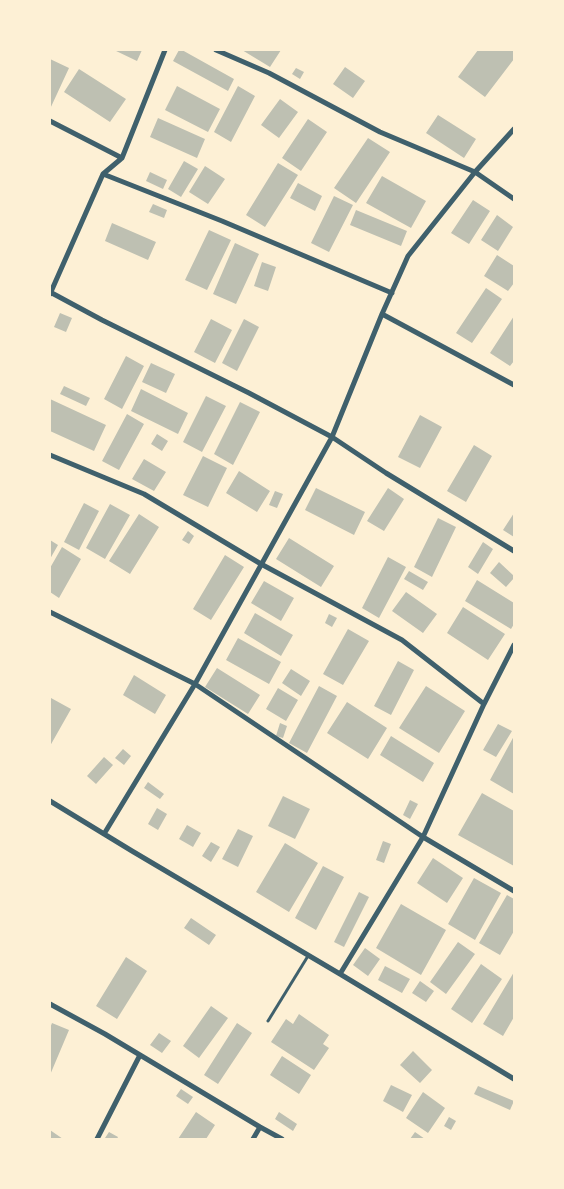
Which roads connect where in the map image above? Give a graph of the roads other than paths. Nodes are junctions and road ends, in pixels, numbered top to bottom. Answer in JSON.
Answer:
{"nodes":[{"id":1,"x":165,"y":50,"type":"edge"},
{"id":2,"x":216,"y":50,"type":"edge"},
{"id":3,"x":50,"y":120,"type":"edge"},
{"id":4,"x":514,"y":129,"type":"edge"},
{"id":5,"x":122,"y":158,"type":"junction"},
{"id":6,"x":475,"y":172,"type":"junction"},
{"id":7,"x":103,"y":174,"type":"junction"},
{"id":8,"x":514,"y":198,"type":"edge"},
{"id":9,"x":50,"y":293,"type":"edge"},
{"id":10,"x":392,"y":293,"type":"junction"},
{"id":11,"x":382,"y":314,"type":"junction"},
{"id":12,"x":514,"y":385,"type":"edge"},
{"id":13,"x":332,"y":437,"type":"junction"},
{"id":14,"x":50,"y":455,"type":"edge"},
{"id":15,"x":514,"y":551,"type":"edge"},
{"id":16,"x":261,"y":564,"type":"junction"},
{"id":17,"x":50,"y":612,"type":"edge"},
{"id":18,"x":514,"y":645,"type":"edge"},
{"id":19,"x":195,"y":684,"type":"junction"},
{"id":20,"x":484,"y":704,"type":"junction"},
{"id":21,"x":50,"y":801,"type":"edge"},
{"id":22,"x":104,"y":834,"type":"junction"},
{"id":23,"x":423,"y":837,"type":"junction"},
{"id":24,"x":514,"y":890,"type":"edge"},
{"id":25,"x":309,"y":955,"type":"junction"},
{"id":26,"x":340,"y":974,"type":"junction"},
{"id":27,"x":50,"y":1004,"type":"edge"},
{"id":28,"x":268,"y":1021,"type":"dead end"},
{"id":29,"x":140,"y":1055,"type":"junction"},
{"id":30,"x":514,"y":1080,"type":"edge"},
{"id":31,"x":260,"y":1127,"type":"junction"},
{"id":32,"x":96,"y":1139,"type":"edge"},
{"id":33,"x":253,"y":1139,"type":"edge"},
{"id":34,"x":282,"y":1139,"type":"edge"}],
"edges":[{"from":1,"to":5,"type":"street"},
{"from":2,"to":6,"type":"street"},
{"from":3,"to":5,"type":"street"},
{"from":4,"to":6,"type":"street"},
{"from":5,"to":7,"type":"street"},
{"from":6,"to":8,"type":"street"},
{"from":6,"to":10,"type":"street"},
{"from":7,"to":9,"type":"street"},
{"from":7,"to":10,"type":"street"},
{"from":9,"to":13,"type":"street"},
{"from":10,"to":11,"type":"street"},
{"from":11,"to":12,"type":"street"},
{"from":11,"to":13,"type":"street"},
{"from":13,"to":15,"type":"street"},
{"from":13,"to":16,"type":"street"},
{"from":14,"to":16,"type":"street"},
{"from":16,"to":19,"type":"street"},
{"from":16,"to":20,"type":"street"},
{"from":17,"to":19,"type":"street"},
{"from":18,"to":20,"type":"street"},
{"from":19,"to":22,"type":"street"},
{"from":19,"to":23,"type":"street"},
{"from":20,"to":23,"type":"street"},
{"from":21,"to":22,"type":"street"},
{"from":22,"to":25,"type":"street"},
{"from":23,"to":24,"type":"street"},
{"from":23,"to":26,"type":"street"},
{"from":25,"to":26,"type":"street"},
{"from":25,"to":28,"type":"lane"},
{"from":26,"to":30,"type":"street"},
{"from":27,"to":29,"type":"street"},
{"from":29,"to":31,"type":"street"},
{"from":29,"to":32,"type":"street"},
{"from":31,"to":33,"type":"street"},
{"from":31,"to":34,"type":"street"}]}
